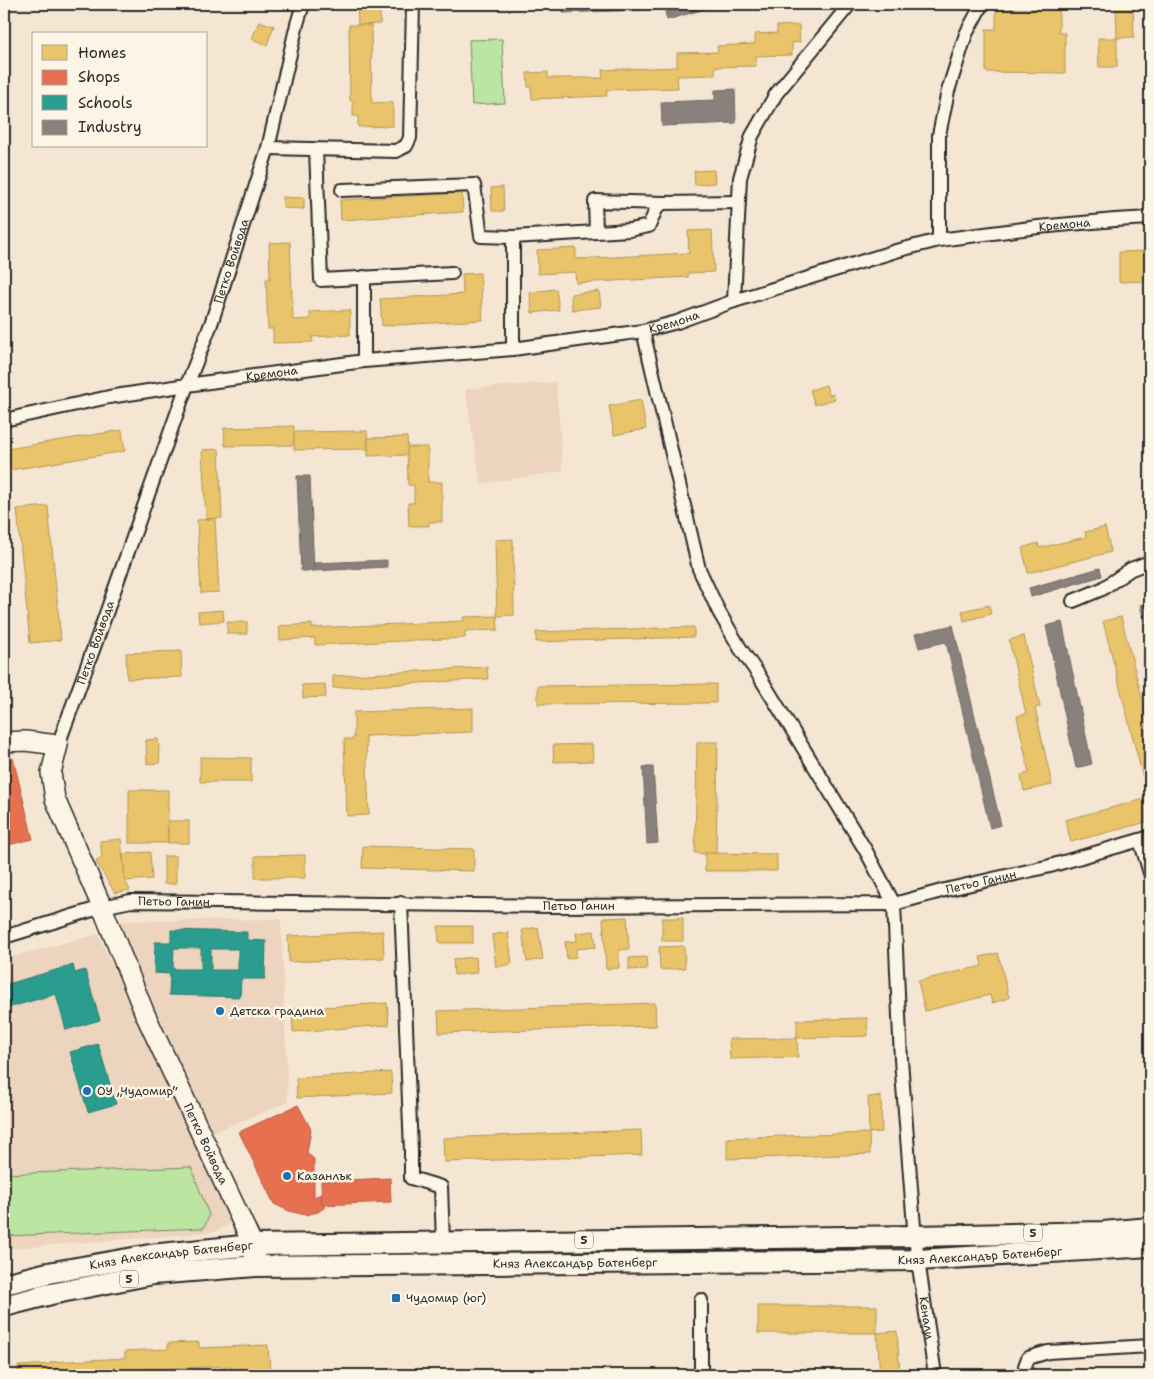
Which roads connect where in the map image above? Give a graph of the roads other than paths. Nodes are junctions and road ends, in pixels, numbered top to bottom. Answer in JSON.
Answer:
{"nodes":[{"id":1,"x":303,"y":4,"type":"edge"},
{"id":2,"x":413,"y":4,"type":"edge"},
{"id":3,"x":850,"y":4,"type":"edge"},
{"id":4,"x":982,"y":4,"type":"edge"},
{"id":5,"x":268,"y":148,"type":"junction"},
{"id":6,"x":316,"y":149,"type":"junction"},
{"id":7,"x":342,"y":190,"type":"dead end"},
{"id":8,"x":663,"y":202,"type":"junction"},
{"id":9,"x":739,"y":202,"type":"junction"},
{"id":10,"x":1150,"y":218,"type":"edge"},
{"id":11,"x":596,"y":232,"type":"junction"},
{"id":12,"x":513,"y":237,"type":"junction"},
{"id":13,"x":938,"y":240,"type":"junction"},
{"id":14,"x":452,"y":273,"type":"dead end"},
{"id":15,"x":364,"y":277,"type":"junction"},
{"id":16,"x":734,"y":301,"type":"junction"},
{"id":17,"x":643,"y":331,"type":"junction"},
{"id":18,"x":513,"y":349,"type":"junction"},
{"id":19,"x":364,"y":361,"type":"junction"},
{"id":20,"x":187,"y":385,"type":"junction"},
{"id":21,"x":4,"y":420,"type":"edge"},
{"id":22,"x":1150,"y":562,"type":"edge"},
{"id":23,"x":1073,"y":601,"type":"dead end"},
{"id":24,"x":4,"y":742,"type":"edge"},
{"id":25,"x":58,"y":745,"type":"junction"},
{"id":26,"x":1145,"y":838,"type":"edge"},
{"id":27,"x":1150,"y":873,"type":"edge"},
{"id":28,"x":401,"y":903,"type":"junction"},
{"id":29,"x":894,"y":904,"type":"junction"},
{"id":30,"x":102,"y":907,"type":"junction"},
{"id":31,"x":4,"y":937,"type":"edge"},
{"id":32,"x":1150,"y":1228,"type":"edge"},
{"id":33,"x":915,"y":1236,"type":"junction"},
{"id":34,"x":443,"y":1242,"type":"junction"},
{"id":35,"x":252,"y":1245,"type":"junction"},
{"id":36,"x":1150,"y":1246,"type":"edge"},
{"id":37,"x":918,"y":1260,"type":"junction"},
{"id":38,"x":256,"y":1266,"type":"junction"},
{"id":39,"x":4,"y":1284,"type":"edge"},
{"id":40,"x":701,"y":1300,"type":"dead end"},
{"id":41,"x":4,"y":1306,"type":"edge"},
{"id":42,"x":1150,"y":1346,"type":"edge"},
{"id":43,"x":701,"y":1375,"type":"edge"},
{"id":44,"x":935,"y":1375,"type":"edge"},
{"id":45,"x":1026,"y":1375,"type":"edge"}],
"edges":[{"from":1,"to":5,"type":"street","name":"Петко Войвода"},
{"from":2,"to":6,"type":"street"},
{"from":3,"to":9,"type":"street"},
{"from":4,"to":13,"type":"street"},
{"from":5,"to":6,"type":"street"},
{"from":5,"to":20,"type":"street","name":"Петко Войвода"},
{"from":6,"to":15,"type":"street"},
{"from":7,"to":12,"type":"street"},
{"from":8,"to":9,"type":"street"},
{"from":8,"to":11,"type":"street"},
{"from":8,"to":11,"type":"street"},
{"from":9,"to":16,"type":"street"},
{"from":10,"to":13,"type":"street","name":"Кремона"},
{"from":11,"to":12,"type":"street"},
{"from":12,"to":18,"type":"street"},
{"from":13,"to":16,"type":"street","name":"Кремона"},
{"from":14,"to":15,"type":"street"},
{"from":15,"to":19,"type":"street"},
{"from":16,"to":17,"type":"street","name":"Кремона"},
{"from":17,"to":18,"type":"street","name":"Кремона"},
{"from":17,"to":29,"type":"street"},
{"from":18,"to":19,"type":"street","name":"Кремона"},
{"from":19,"to":20,"type":"street","name":"Кремона"},
{"from":20,"to":21,"type":"street","name":"Кремона"},
{"from":20,"to":25,"type":"street","name":"Петко Войвода"},
{"from":22,"to":23,"type":"street"},
{"from":24,"to":25,"type":"street"},
{"from":25,"to":30,"type":"street","name":"Петко Войвода"},
{"from":26,"to":27,"type":"street"},
{"from":26,"to":29,"type":"street","name":"Петьо Ганин"},
{"from":28,"to":29,"type":"street","name":"Петьо Ганин"},
{"from":28,"to":30,"type":"street","name":"Петьо Ганин"},
{"from":28,"to":34,"type":"street"},
{"from":29,"to":33,"type":"street","name":"Кенали"},
{"from":30,"to":31,"type":"street","name":"Петьо Ганин"},
{"from":30,"to":35,"type":"street","name":"Петко Войвода"},
{"from":32,"to":33,"type":"main road","name":"Княз Александър Батенберг","number":"5"},
{"from":33,"to":34,"type":"main road","name":"Княз Александър Батенберг","number":"5"},
{"from":33,"to":37,"type":"street","name":"Кенали"},
{"from":34,"to":35,"type":"main road","name":"Княз Александър Батенберг","number":"5"},
{"from":35,"to":38,"type":"street","name":"Петко Войвода"},
{"from":35,"to":39,"type":"main road","name":"Княз Александър Батенберг","number":"5"},
{"from":36,"to":37,"type":"main road","name":"Княз Александър Батенберг","number":"5"},
{"from":37,"to":38,"type":"main road","name":"Княз Александър Батенберг","number":"5"},
{"from":37,"to":44,"type":"street","name":"Кенали"},
{"from":38,"to":41,"type":"main road","name":"Княз Александър Батенберг","number":"5"},
{"from":40,"to":43,"type":"street"},
{"from":42,"to":45,"type":"street"}]}
